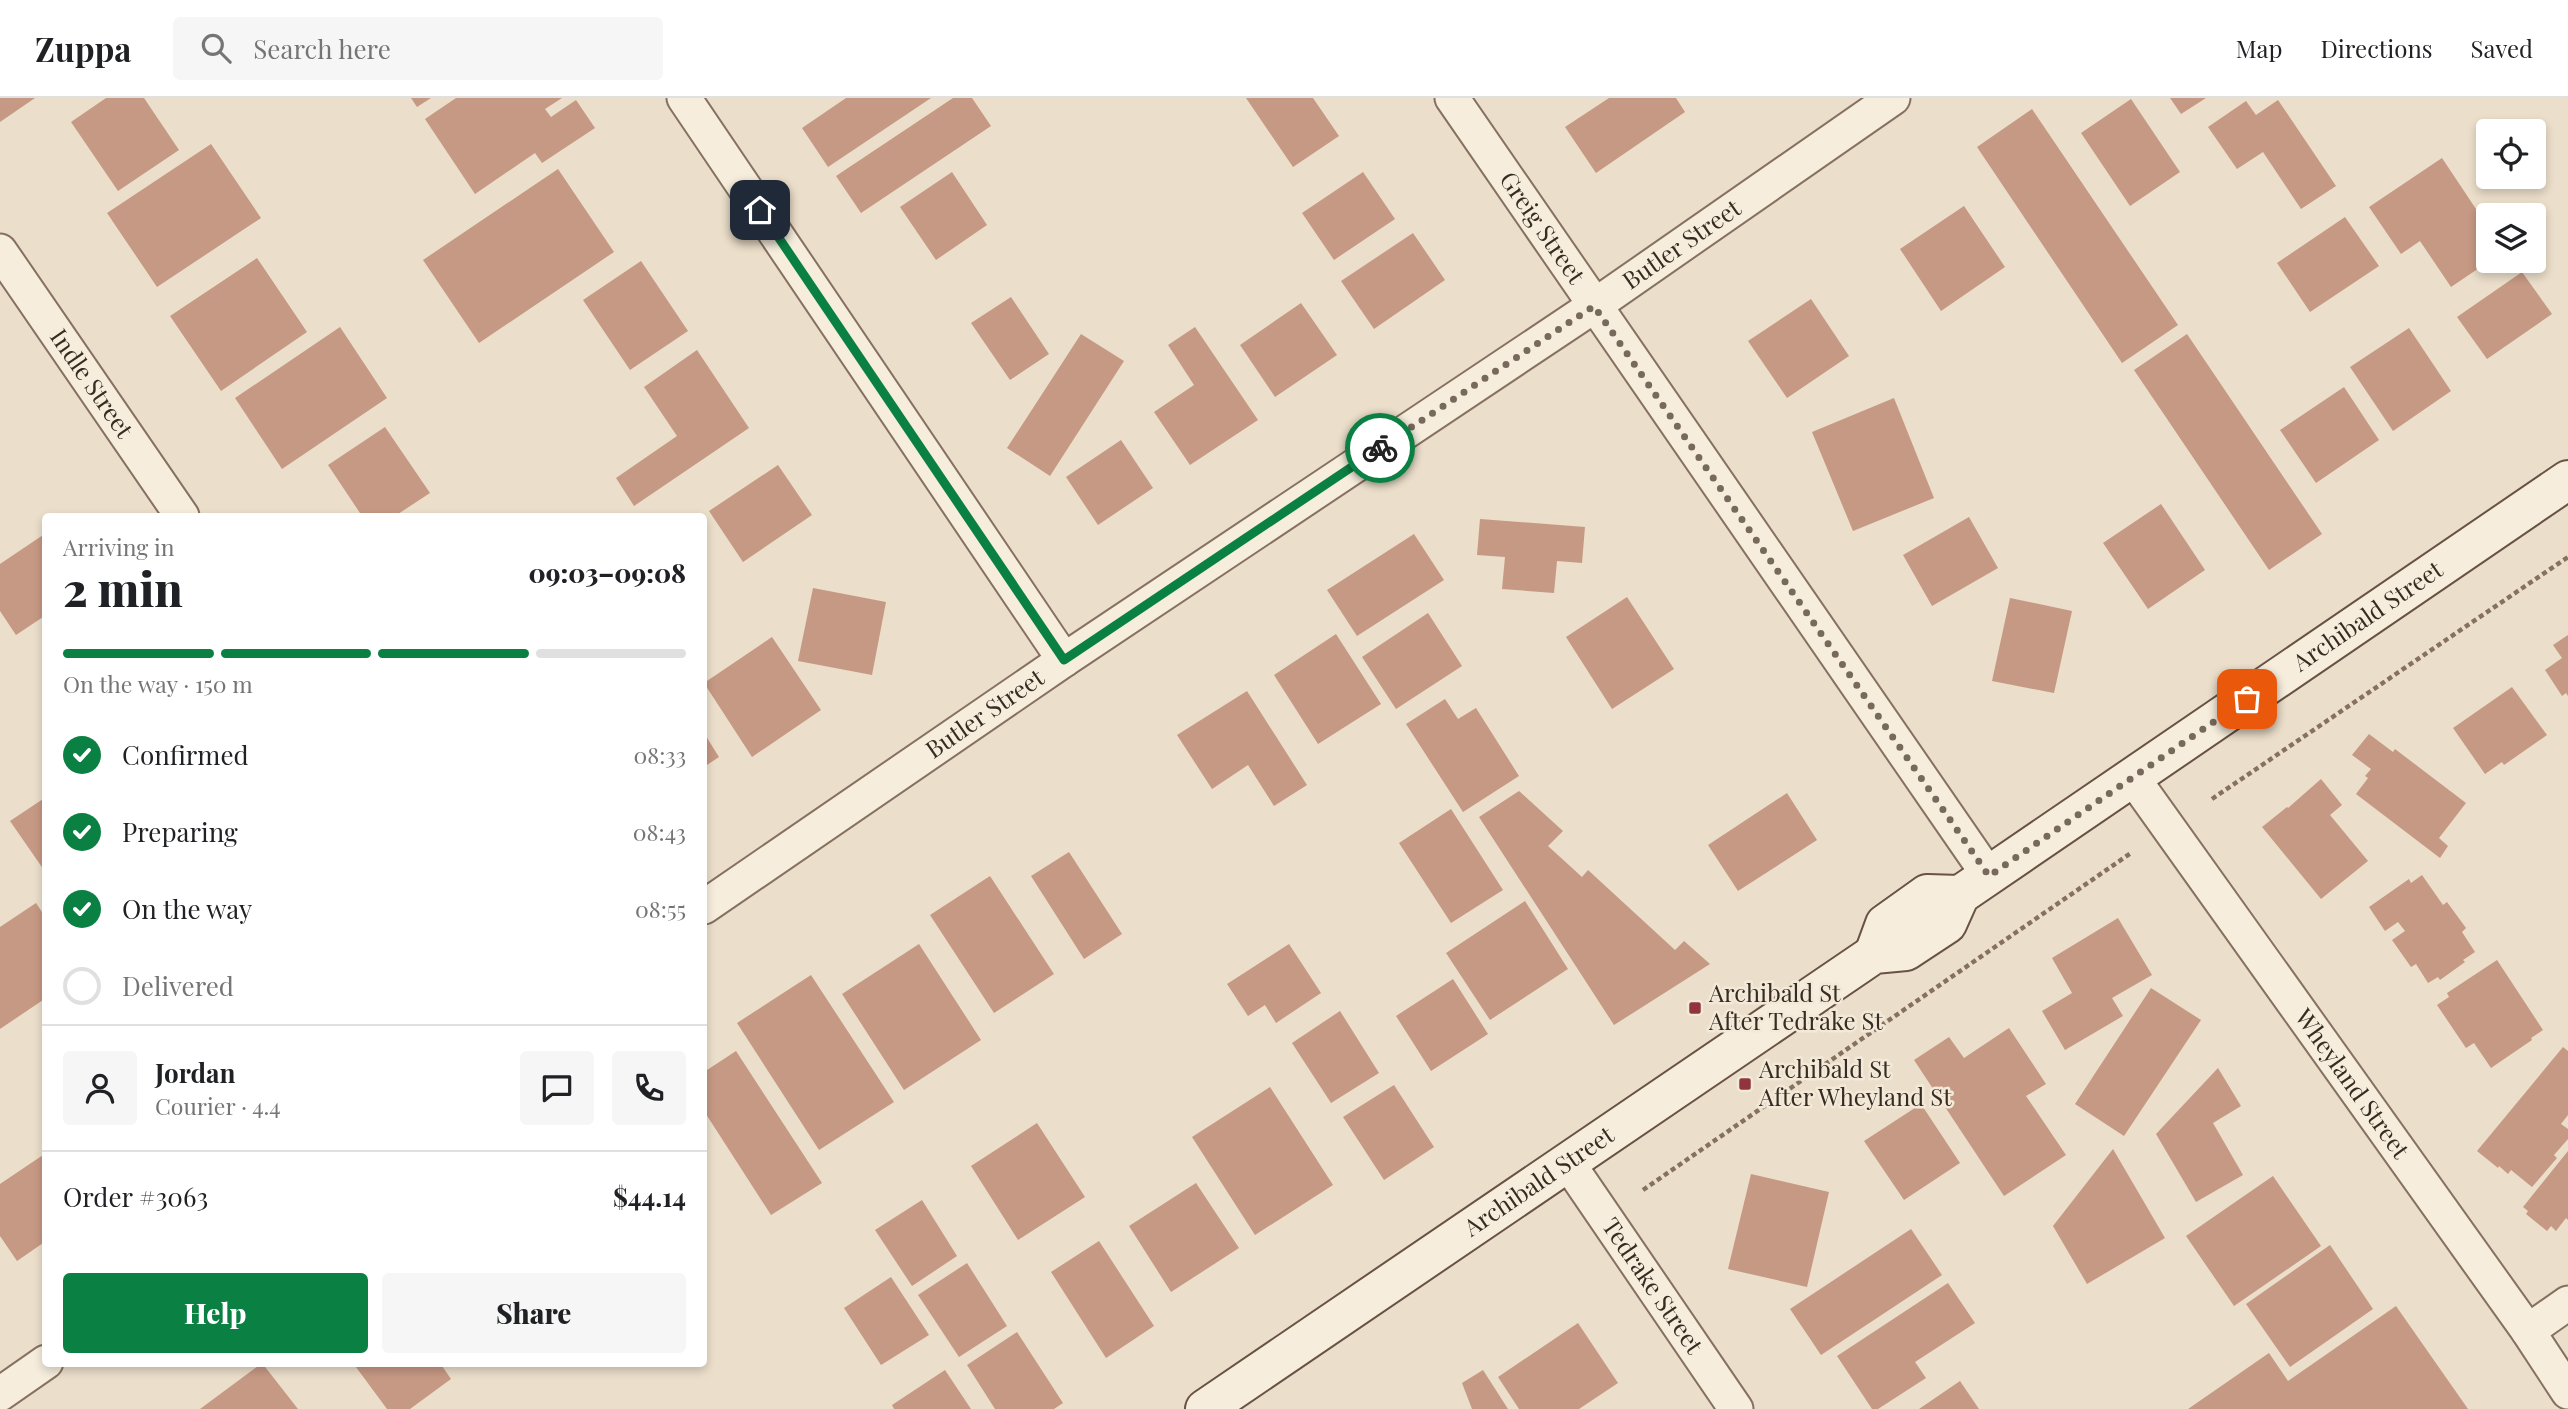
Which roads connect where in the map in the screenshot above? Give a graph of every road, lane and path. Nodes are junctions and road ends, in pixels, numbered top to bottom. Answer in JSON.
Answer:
{"nodes":[{"id":1,"x":684,"y":98,"type":"edge"},
{"id":2,"x":1452,"y":98,"type":"edge"},
{"id":3,"x":1894,"y":98,"type":"edge"},
{"id":4,"x":0,"y":251,"type":"edge"},
{"id":5,"x":1594,"y":306,"type":"junction"},
{"id":6,"x":2568,"y":480,"type":"edge"},
{"id":7,"x":180,"y":513,"type":"edge"},
{"id":8,"x":2568,"y":557,"type":"edge"},
{"id":9,"x":1064,"y":660,"type":"junction"},
{"id":10,"x":2133,"y":778,"type":"junction"},
{"id":11,"x":2212,"y":799,"type":"dead end"},
{"id":12,"x":2131,"y":853,"type":"dead end"},
{"id":13,"x":1975,"y":886,"type":"junction"},
{"id":14,"x":707,"y":905,"type":"edge"},
{"id":15,"x":1568,"y":1163,"type":"junction"},
{"id":16,"x":1643,"y":1190,"type":"dead end"},
{"id":17,"x":2568,"y":1303,"type":"edge"},
{"id":18,"x":2528,"y":1331,"type":"junction"},
{"id":19,"x":42,"y":1365,"type":"edge"},
{"id":20,"x":2568,"y":1392,"type":"edge"},
{"id":21,"x":3,"y":1397,"type":"edge"},
{"id":22,"x":1205,"y":1409,"type":"edge"},
{"id":23,"x":1737,"y":1409,"type":"edge"}],
"edges":[{"from":1,"to":9,"type":"street"},
{"from":2,"to":5,"type":"street","name":"Greig Street"},
{"from":3,"to":5,"type":"street","name":"Butler Street"},
{"from":4,"to":7,"type":"street","name":"Indle Street"},
{"from":5,"to":9,"type":"street","name":"Butler Street"},
{"from":5,"to":13,"type":"street","name":"Greig Street"},
{"from":6,"to":10,"type":"street","name":"Archibald Street"},
{"from":8,"to":11,"type":"path"},
{"from":9,"to":14,"type":"street","name":"Butler Street"},
{"from":10,"to":13,"type":"street","name":"Archibald Street"},
{"from":10,"to":18,"type":"street","name":"Wheyland Street"},
{"from":12,"to":16,"type":"path"},
{"from":13,"to":15,"type":"street","name":"Archibald Street"},
{"from":15,"to":22,"type":"street","name":"Archibald Street"},
{"from":15,"to":23,"type":"street","name":"Tedrake Street"},
{"from":17,"to":18,"type":"street"},
{"from":18,"to":20,"type":"street","name":"Wheyland Street"},
{"from":19,"to":21,"type":"street"}]}
